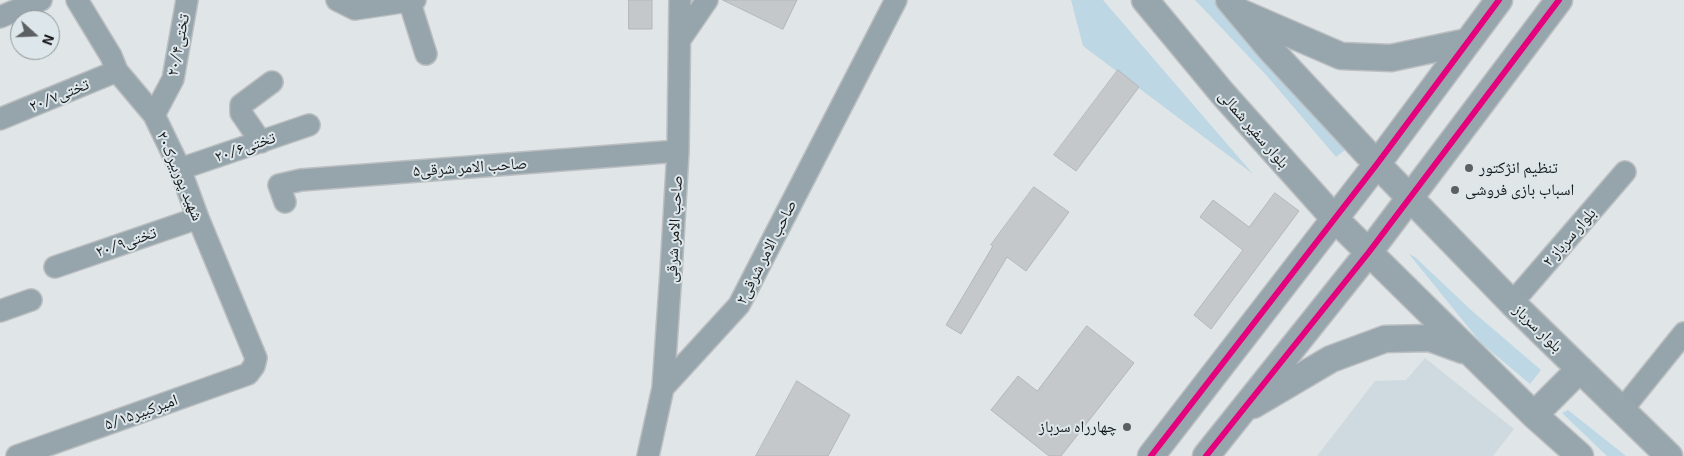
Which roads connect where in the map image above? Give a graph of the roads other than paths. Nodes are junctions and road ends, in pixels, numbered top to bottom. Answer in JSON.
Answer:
{"nodes":[{"id":1,"x":41,"y":0,"type":"edge"},
{"id":2,"x":77,"y":0,"type":"edge"},
{"id":3,"x":187,"y":0,"type":"edge"},
{"id":4,"x":337,"y":0,"type":"edge"},
{"id":5,"x":409,"y":0,"type":"edge"},
{"id":6,"x":415,"y":0,"type":"edge"},
{"id":7,"x":680,"y":0,"type":"edge"},
{"id":8,"x":707,"y":0,"type":"edge"},
{"id":9,"x":896,"y":0,"type":"edge"},
{"id":10,"x":1145,"y":0,"type":"edge"},
{"id":11,"x":1500,"y":0,"type":"edge"},
{"id":12,"x":1559,"y":0,"type":"edge"},
{"id":13,"x":1234,"y":6,"type":"edge"},
{"id":14,"x":0,"y":17,"type":"edge"},
{"id":15,"x":680,"y":38,"type":"junction"},
{"id":16,"x":1467,"y":42,"type":"junction"},
{"id":17,"x":426,"y":54,"type":"dead end"},
{"id":18,"x":118,"y":71,"type":"junction"},
{"id":19,"x":272,"y":82,"type":"dead end"},
{"id":20,"x":154,"y":115,"type":"junction"},
{"id":21,"x":0,"y":119,"type":"edge"},
{"id":22,"x":309,"y":125,"type":"dead end"},
{"id":23,"x":261,"y":142,"type":"junction"},
{"id":24,"x":678,"y":151,"type":"junction"},
{"id":25,"x":1377,"y":164,"type":"junction"},
{"id":26,"x":180,"y":169,"type":"junction"},
{"id":27,"x":1625,"y":172,"type":"dead end"},
{"id":28,"x":1410,"y":197,"type":"junction"},
{"id":29,"x":285,"y":202,"type":"dead end"},
{"id":30,"x":198,"y":218,"type":"junction"},
{"id":31,"x":1335,"y":219,"type":"junction"},
{"id":32,"x":1369,"y":252,"type":"junction"},
{"id":33,"x":55,"y":267,"type":"dead end"},
{"id":34,"x":31,"y":300,"type":"dead end"},
{"id":35,"x":1512,"y":302,"type":"junction"},
{"id":36,"x":0,"y":312,"type":"edge"},
{"id":37,"x":1684,"y":333,"type":"edge"},
{"id":38,"x":1469,"y":352,"type":"junction"},
{"id":39,"x":254,"y":366,"type":"joint"},
{"id":40,"x":1580,"y":369,"type":"junction"},
{"id":41,"x":663,"y":388,"type":"junction"},
{"id":42,"x":1622,"y":410,"type":"junction"},
{"id":43,"x":1238,"y":415,"type":"junction"},
{"id":44,"x":1534,"y":415,"type":"junction"},
{"id":45,"x":22,"y":455,"type":"edge"},
{"id":46,"x":648,"y":456,"type":"edge"},
{"id":47,"x":1151,"y":456,"type":"edge"},
{"id":48,"x":1206,"y":456,"type":"edge"},
{"id":49,"x":1580,"y":456,"type":"edge"},
{"id":50,"x":1669,"y":456,"type":"edge"}],
"edges":[{"from":1,"to":14,"type":"street"},
{"from":2,"to":18,"type":"street","name":"شهید پوربیرک۲۰"},
{"from":3,"to":20,"type":"street","name":"تختی۲۰/۴"},
{"from":4,"to":5,"type":"street"},
{"from":5,"to":6,"type":"street"},
{"from":5,"to":17,"type":"street"},
{"from":7,"to":15,"type":"street","name":"صاحب الامر شرقی"},
{"from":8,"to":15,"type":"street"},
{"from":9,"to":41,"type":"street","name":"۲صاحب الامر شرقی"},
{"from":10,"to":31,"type":"main road","name":"بلوار سفیر شمالی"},
{"from":11,"to":16,"type":"main road"},
{"from":12,"to":28,"type":"main road"},
{"from":13,"to":16,"type":"main road"},
{"from":13,"to":25,"type":"main road"},
{"from":15,"to":24,"type":"street","name":"صاحب الامر شرقی"},
{"from":16,"to":25,"type":"main road"},
{"from":18,"to":20,"type":"street","name":"شهید پوربیرک۲۰"},
{"from":18,"to":21,"type":"street","name":"تختی۲۰/۷"},
{"from":19,"to":23,"type":"street"},
{"from":20,"to":26,"type":"street","name":"شهید پوربیرک۲۰"},
{"from":22,"to":23,"type":"street","name":"تختی۲۰/۶"},
{"from":23,"to":26,"type":"street","name":"تختی۲۰/۶"},
{"from":24,"to":29,"type":"street","name":"صاحب الامر شرقی۵"},
{"from":24,"to":41,"type":"street","name":"صاحب الامر شرقی"},
{"from":25,"to":28,"type":"main road","name":"بلوار سرباز"},
{"from":25,"to":31,"type":"main road"},
{"from":26,"to":30,"type":"street","name":"شهید پوربیرک۲۰"},
{"from":27,"to":35,"type":"street","name":"۲ بلوار سرباز"},
{"from":28,"to":32,"type":"main road"},
{"from":28,"to":35,"type":"main road","name":"بلوار سرباز"},
{"from":30,"to":33,"type":"street","name":"تختی۲۰/۹"},
{"from":30,"to":39,"type":"street","name":"شهید پوربیرک۲۰"},
{"from":31,"to":32,"type":"main road","name":"بلوار سفیر شمالی"},
{"from":31,"to":47,"type":"main road"},
{"from":32,"to":38,"type":"main road"},
{"from":32,"to":43,"type":"main road"},
{"from":34,"to":36,"type":"street"},
{"from":35,"to":40,"type":"main road","name":"بلوار سرباز"},
{"from":37,"to":42,"type":"street"},
{"from":38,"to":43,"type":"main road"},
{"from":38,"to":44,"type":"main road"},
{"from":39,"to":45,"type":"street","name":"امیرکبیر۵/۱۵"},
{"from":40,"to":42,"type":"main road","name":"بلوار سرباز"},
{"from":40,"to":44,"type":"main road"},
{"from":41,"to":46,"type":"street","name":"صاحب الامر شرقی"},
{"from":42,"to":50,"type":"main road","name":"بلوار سرباز"},
{"from":43,"to":48,"type":"main road"},
{"from":44,"to":49,"type":"main road"}]}
